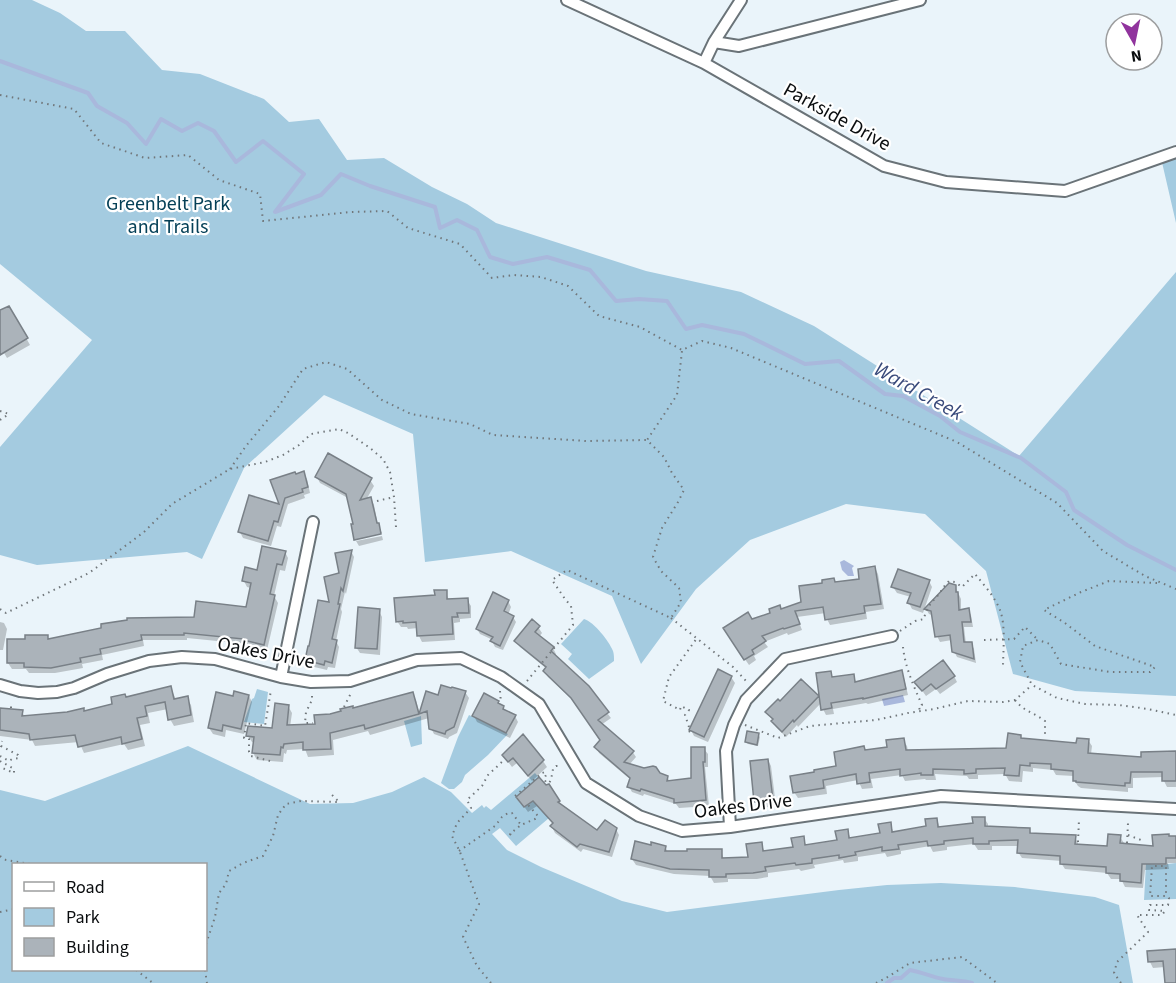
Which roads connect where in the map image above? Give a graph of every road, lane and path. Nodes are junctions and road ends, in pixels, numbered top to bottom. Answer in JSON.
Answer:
{"nodes":[{"id":1,"x":567,"y":0,"type":"edge"},
{"id":2,"x":741,"y":0,"type":"edge"},
{"id":3,"x":920,"y":0,"type":"edge"},
{"id":4,"x":714,"y":42,"type":"junction"},
{"id":5,"x":704,"y":63,"type":"junction"},
{"id":6,"x":0,"y":95,"type":"edge"},
{"id":7,"x":1176,"y":152,"type":"edge"},
{"id":8,"x":682,"y":350,"type":"junction"},
{"id":9,"x":0,"y":411,"type":"edge"},
{"id":10,"x":0,"y":420,"type":"edge"},
{"id":11,"x":647,"y":440,"type":"junction"},
{"id":12,"x":230,"y":469,"type":"junction"},
{"id":13,"x":394,"y":497,"type":"junction"},
{"id":14,"x":377,"y":501,"type":"dead end"},
{"id":15,"x":314,"y":522,"type":"dead end"},
{"id":16,"x":396,"y":527,"type":"dead end"},
{"id":17,"x":1160,"y":583,"type":"junction"},
{"id":18,"x":1176,"y":589,"type":"edge"},
{"id":19,"x":0,"y":609,"type":"edge"},
{"id":20,"x":671,"y":618,"type":"junction"},
{"id":21,"x":892,"y":636,"type":"joint"},
{"id":22,"x":697,"y":639,"type":"junction"},
{"id":23,"x":984,"y":640,"type":"dead end"},
{"id":24,"x":1003,"y":640,"type":"junction"},
{"id":25,"x":1038,"y":640,"type":"junction"},
{"id":26,"x":903,"y":647,"type":"dead end"},
{"id":27,"x":1003,"y":668,"type":"dead end"},
{"id":28,"x":280,"y":676,"type":"junction"},
{"id":29,"x":0,"y":685,"type":"edge"},
{"id":30,"x":1032,"y":685,"type":"junction"},
{"id":31,"x":500,"y":689,"type":"dead end"},
{"id":32,"x":271,"y":690,"type":"dead end"},
{"id":33,"x":519,"y":690,"type":"junction"},
{"id":34,"x":754,"y":691,"type":"junction"},
{"id":35,"x":351,"y":693,"type":"dead end"},
{"id":36,"x":312,"y":696,"type":"dead end"},
{"id":37,"x":1015,"y":700,"type":"junction"},
{"id":38,"x":11,"y":703,"type":"dead end"},
{"id":39,"x":501,"y":703,"type":"dead end"},
{"id":40,"x":344,"y":707,"type":"dead end"},
{"id":41,"x":11,"y":708,"type":"dead end"},
{"id":42,"x":920,"y":711,"type":"junction"},
{"id":43,"x":1176,"y":715,"type":"edge"},
{"id":44,"x":267,"y":716,"type":"junction"},
{"id":45,"x":273,"y":717,"type":"dead end"},
{"id":46,"x":736,"y":721,"type":"junction"},
{"id":47,"x":313,"y":723,"type":"dead end"},
{"id":48,"x":690,"y":732,"type":"dead end"},
{"id":49,"x":1045,"y":736,"type":"dead end"},
{"id":50,"x":2,"y":741,"type":"dead end"},
{"id":51,"x":0,"y":756,"type":"edge"},
{"id":52,"x":504,"y":760,"type":"dead end"},
{"id":53,"x":0,"y":761,"type":"edge"},
{"id":54,"x":270,"y":761,"type":"dead end"},
{"id":55,"x":559,"y":766,"type":"dead end"},
{"id":56,"x":0,"y":767,"type":"edge"},
{"id":57,"x":329,"y":792,"type":"dead end"},
{"id":58,"x":515,"y":796,"type":"dead end"},
{"id":59,"x":526,"y":808,"type":"dead end"},
{"id":60,"x":1176,"y":808,"type":"edge"},
{"id":61,"x":1078,"y":819,"type":"dead end"},
{"id":62,"x":1128,"y":823,"type":"dead end"},
{"id":63,"x":521,"y":825,"type":"junction"},
{"id":64,"x":730,"y":827,"type":"junction"},
{"id":65,"x":511,"y":835,"type":"dead end"},
{"id":66,"x":1127,"y":835,"type":"junction"},
{"id":67,"x":1078,"y":842,"type":"dead end"},
{"id":68,"x":1126,"y":843,"type":"dead end"},
{"id":69,"x":1143,"y":843,"type":"dead end"},
{"id":70,"x":459,"y":851,"type":"junction"},
{"id":71,"x":0,"y":856,"type":"edge"},
{"id":72,"x":24,"y":863,"type":"edge"},
{"id":73,"x":1166,"y":896,"type":"junction"},
{"id":74,"x":207,"y":941,"type":"edge"},
{"id":75,"x":138,"y":971,"type":"edge"},
{"id":76,"x":153,"y":983,"type":"edge"},
{"id":77,"x":491,"y":983,"type":"edge"},
{"id":78,"x":876,"y":983,"type":"edge"},
{"id":79,"x":997,"y":983,"type":"edge"},
{"id":80,"x":1120,"y":983,"type":"edge"}],
"edges":[{"from":1,"to":5,"type":"street","name":"Parkside Drive"},
{"from":2,"to":4,"type":"street"},
{"from":3,"to":4,"type":"street"},
{"from":4,"to":5,"type":"street"},
{"from":5,"to":7,"type":"street","name":"Parkside Drive"},
{"from":6,"to":8,"type":"path"},
{"from":8,"to":11,"type":"path"},
{"from":8,"to":17,"type":"path"},
{"from":9,"to":10,"type":"path"},
{"from":11,"to":12,"type":"path"},
{"from":11,"to":20,"type":"path"},
{"from":12,"to":13,"type":"path"},
{"from":12,"to":19,"type":"path"},
{"from":13,"to":14,"type":"path"},
{"from":13,"to":16,"type":"path"},
{"from":15,"to":28,"type":"street"},
{"from":17,"to":18,"type":"path"},
{"from":17,"to":25,"type":"path"},
{"from":20,"to":22,"type":"path"},
{"from":20,"to":33,"type":"path"},
{"from":21,"to":24,"type":"path"},
{"from":21,"to":34,"type":"street"},
{"from":22,"to":34,"type":"path"},
{"from":22,"to":48,"type":"path"},
{"from":23,"to":24,"type":"path"},
{"from":24,"to":25,"type":"path"},
{"from":24,"to":27,"type":"path"},
{"from":25,"to":30,"type":"path"},
{"from":26,"to":42,"type":"path"},
{"from":28,"to":29,"type":"street","name":"Oakes Drive"},
{"from":28,"to":33,"type":"street","name":"Oakes Drive"},
{"from":30,"to":37,"type":"path"},
{"from":30,"to":43,"type":"path"},
{"from":31,"to":39,"type":"path"},
{"from":32,"to":44,"type":"path"},
{"from":33,"to":64,"type":"street","name":"Oakes Drive"},
{"from":34,"to":46,"type":"street"},
{"from":35,"to":40,"type":"path"},
{"from":36,"to":47,"type":"path"},
{"from":37,"to":42,"type":"path"},
{"from":37,"to":49,"type":"path"},
{"from":38,"to":41,"type":"path"},
{"from":42,"to":46,"type":"path"},
{"from":44,"to":45,"type":"path"},
{"from":44,"to":54,"type":"path"},
{"from":46,"to":64,"type":"street"},
{"from":50,"to":51,"type":"path"},
{"from":52,"to":70,"type":"path"},
{"from":53,"to":56,"type":"path"},
{"from":55,"to":58,"type":"path"},
{"from":57,"to":74,"type":"path"},
{"from":59,"to":63,"type":"path"},
{"from":60,"to":64,"type":"street","name":"Oakes Drive"},
{"from":61,"to":67,"type":"path"},
{"from":62,"to":66,"type":"path"},
{"from":63,"to":65,"type":"path"},
{"from":63,"to":70,"type":"path"},
{"from":66,"to":68,"type":"path"},
{"from":66,"to":69,"type":"path"},
{"from":70,"to":77,"type":"path"},
{"from":71,"to":72,"type":"path"},
{"from":73,"to":73,"type":"path"},
{"from":73,"to":80,"type":"path"},
{"from":75,"to":76,"type":"path"},
{"from":78,"to":79,"type":"path"}]}
